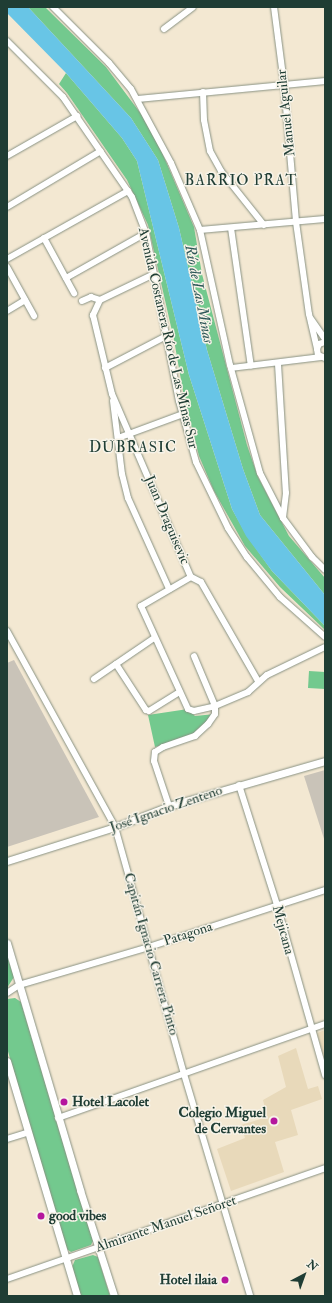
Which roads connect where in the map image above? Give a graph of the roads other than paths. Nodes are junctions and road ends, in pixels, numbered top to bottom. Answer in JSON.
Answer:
{"nodes":[{"id":1,"x":53,"y":7,"type":"edge"},
{"id":2,"x":274,"y":7,"type":"edge"},
{"id":3,"x":190,"y":8,"type":"edge"},
{"id":4,"x":164,"y":29,"type":"dead end"},
{"id":5,"x":7,"y":41,"type":"edge"},
{"id":6,"x":325,"y":81,"type":"edge"},
{"id":7,"x":284,"y":84,"type":"junction"},
{"id":8,"x":203,"y":92,"type":"junction"},
{"id":9,"x":138,"y":99,"type":"junction"},
{"id":10,"x":77,"y":116,"type":"junction"},
{"id":11,"x":100,"y":151,"type":"junction"},
{"id":12,"x":7,"y":156,"type":"edge"},
{"id":13,"x":128,"y":191,"type":"junction"},
{"id":14,"x":7,"y":207,"type":"edge"},
{"id":15,"x":325,"y":219,"type":"edge"},
{"id":16,"x":296,"y":222,"type":"junction"},
{"id":17,"x":264,"y":225,"type":"junction"},
{"id":18,"x":231,"y":228,"type":"junction"},
{"id":19,"x":200,"y":230,"type":"junction"},
{"id":20,"x":146,"y":233,"type":"junction"},
{"id":21,"x":44,"y":238,"type":"junction"},
{"id":22,"x":7,"y":259,"type":"edge"},
{"id":23,"x":7,"y":267,"type":"edge"},
{"id":24,"x":154,"y":274,"type":"junction"},
{"id":25,"x":66,"y":278,"type":"junction"},
{"id":26,"x":74,"y":293,"type":"dead end"},
{"id":27,"x":25,"y":300,"type":"junction"},
{"id":28,"x":100,"y":300,"type":"junction"},
{"id":29,"x":82,"y":301,"type":"dead end"},
{"id":30,"x":7,"y":311,"type":"edge"},
{"id":31,"x":309,"y":314,"type":"junction"},
{"id":32,"x":34,"y":316,"type":"dead end"},
{"id":33,"x":168,"y":335,"type":"junction"},
{"id":34,"x":325,"y":340,"type":"edge"},
{"id":35,"x":316,"y":349,"type":"junction"},
{"id":36,"x":323,"y":358,"type":"edge"},
{"id":37,"x":278,"y":364,"type":"junction"},
{"id":38,"x":251,"y":366,"type":"junction"},
{"id":39,"x":105,"y":368,"type":"junction"},
{"id":40,"x":231,"y":368,"type":"junction"},
{"id":41,"x":112,"y":394,"type":"junction"},
{"id":42,"x":183,"y":414,"type":"junction"},
{"id":43,"x":130,"y":434,"type":"junction"},
{"id":44,"x":118,"y":438,"type":"junction"},
{"id":45,"x":284,"y":518,"type":"junction"},
{"id":46,"x":325,"y":570,"type":"edge"},
{"id":47,"x":191,"y":577,"type":"junction"},
{"id":48,"x":169,"y":589,"type":"junction"},
{"id":49,"x":7,"y":631,"type":"edge"},
{"id":50,"x":325,"y":637,"type":"edge"},
{"id":51,"x":154,"y":638,"type":"junction"},
{"id":52,"x":325,"y":648,"type":"edge"},
{"id":53,"x":194,"y":656,"type":"dead end"},
{"id":54,"x":116,"y":664,"type":"junction"},
{"id":55,"x":94,"y":679,"type":"dead end"},
{"id":56,"x":258,"y":681,"type":"junction"},
{"id":57,"x":180,"y":692,"type":"junction"},
{"id":58,"x":215,"y":706,"type":"junction"},
{"id":59,"x":325,"y":761,"type":"edge"},
{"id":60,"x":239,"y":785,"type":"junction"},
{"id":61,"x":169,"y":806,"type":"junction"},
{"id":62,"x":115,"y":827,"type":"junction"},
{"id":63,"x":7,"y":861,"type":"edge"},
{"id":64,"x":325,"y":890,"type":"edge"},
{"id":65,"x":277,"y":905,"type":"junction"},
{"id":66,"x":7,"y":943,"type":"edge"},
{"id":67,"x":149,"y":947,"type":"junction"},
{"id":68,"x":19,"y":985,"type":"junction"},
{"id":69,"x":7,"y":993,"type":"edge"},
{"id":70,"x":325,"y":1024,"type":"edge"},
{"id":71,"x":310,"y":1028,"type":"junction"},
{"id":72,"x":7,"y":1061,"type":"edge"},
{"id":73,"x":184,"y":1074,"type":"junction"},
{"id":74,"x":325,"y":1075,"type":"edge"},
{"id":75,"x":58,"y":1118,"type":"junction"},
{"id":76,"x":27,"y":1133,"type":"junction"},
{"id":77,"x":7,"y":1140,"type":"edge"},
{"id":78,"x":325,"y":1168,"type":"edge"},
{"id":79,"x":224,"y":1204,"type":"junction"},
{"id":80,"x":99,"y":1248,"type":"junction"},
{"id":81,"x":66,"y":1259,"type":"junction"},
{"id":82,"x":7,"y":1279,"type":"edge"},
{"id":83,"x":77,"y":1296,"type":"edge"},
{"id":84,"x":114,"y":1296,"type":"edge"},
{"id":85,"x":250,"y":1296,"type":"edge"}],
"edges":[{"from":1,"to":9,"type":"street"},
{"from":2,"to":7,"type":"street","name":"Manuel Aguilar"},
{"from":3,"to":4,"type":"street"},
{"from":5,"to":10,"type":"street","name":"Avenida Costanera Río de Las Minas Sur"},
{"from":6,"to":7,"type":"street"},
{"from":7,"to":8,"type":"street"},
{"from":7,"to":16,"type":"street","name":"Manuel Aguilar"},
{"from":8,"to":9,"type":"street"},
{"from":8,"to":17,"type":"street"},
{"from":9,"to":19,"type":"street"},
{"from":10,"to":11,"type":"street","name":"Avenida Costanera Río de Las Minas Sur"},
{"from":10,"to":12,"type":"street"},
{"from":11,"to":13,"type":"street","name":"Avenida Costanera Río de Las Minas Sur"},
{"from":11,"to":14,"type":"street"},
{"from":13,"to":20,"type":"street","name":"Avenida Costanera Río de Las Minas Sur"},
{"from":13,"to":21,"type":"street"},
{"from":15,"to":16,"type":"street"},
{"from":16,"to":17,"type":"street"},
{"from":16,"to":31,"type":"street","name":"Manuel Aguilar"},
{"from":17,"to":18,"type":"street"},
{"from":18,"to":19,"type":"street"},
{"from":18,"to":38,"type":"street"},
{"from":19,"to":40,"type":"street"},
{"from":20,"to":24,"type":"street","name":"Avenida Costanera Río de Las Minas Sur"},
{"from":20,"to":25,"type":"street"},
{"from":21,"to":22,"type":"street"},
{"from":21,"to":25,"type":"street"},
{"from":23,"to":27,"type":"street"},
{"from":24,"to":28,"type":"street"},
{"from":24,"to":33,"type":"street","name":"Avenida Costanera Río de Las Minas Sur"},
{"from":25,"to":26,"type":"street"},
{"from":27,"to":30,"type":"street"},
{"from":27,"to":32,"type":"street"},
{"from":28,"to":29,"type":"street"},
{"from":28,"to":39,"type":"street","name":"Juan Draguisevic"},
{"from":31,"to":34,"type":"street","name":"Manuel Aguilar"},
{"from":31,"to":35,"type":"street","name":"Manuel Aguilar"},
{"from":33,"to":39,"type":"street"},
{"from":33,"to":42,"type":"street","name":"Avenida Costanera Río de Las Minas Sur"},
{"from":34,"to":35,"type":"street"},
{"from":35,"to":36,"type":"street","name":"Manuel Aguilar"},
{"from":36,"to":37,"type":"street"},
{"from":37,"to":38,"type":"street"},
{"from":37,"to":45,"type":"street"},
{"from":38,"to":40,"type":"street"},
{"from":39,"to":41,"type":"street","name":"Juan Draguisevic"},
{"from":40,"to":45,"type":"street"},
{"from":41,"to":43,"type":"street","name":"Juan Draguisevic"},
{"from":41,"to":44,"type":"street"},
{"from":42,"to":43,"type":"street"},
{"from":42,"to":50,"type":"street","name":"Avenida Costanera Río de Las Minas Sur"},
{"from":43,"to":44,"type":"street"},
{"from":43,"to":47,"type":"street","name":"Juan Draguisevic"},
{"from":44,"to":48,"type":"street"},
{"from":45,"to":46,"type":"street"},
{"from":47,"to":48,"type":"street"},
{"from":47,"to":56,"type":"street","name":"Juan Draguisevic"},
{"from":48,"to":51,"type":"street"},
{"from":49,"to":62,"type":"street","name":"Capitán Ignacio Carrera Pinto"},
{"from":51,"to":54,"type":"street"},
{"from":51,"to":57,"type":"street"},
{"from":52,"to":56,"type":"street"},
{"from":53,"to":58,"type":"street"},
{"from":54,"to":55,"type":"street"},
{"from":54,"to":57,"type":"street"},
{"from":56,"to":58,"type":"street"},
{"from":57,"to":58,"type":"street"},
{"from":58,"to":61,"type":"street"},
{"from":59,"to":60,"type":"street","name":"José Ignacio Zenteno"},
{"from":60,"to":61,"type":"street","name":"José Ignacio Zenteno"},
{"from":60,"to":65,"type":"street","name":"Mejicana"},
{"from":61,"to":62,"type":"street","name":"José Ignacio Zenteno"},
{"from":62,"to":63,"type":"street","name":"José Ignacio Zenteno"},
{"from":62,"to":67,"type":"street","name":"Capitán Ignacio Carrera Pinto"},
{"from":64,"to":65,"type":"street","name":"Patagona"},
{"from":65,"to":67,"type":"street","name":"Patagona"},
{"from":65,"to":71,"type":"street","name":"Mejicana"},
{"from":66,"to":68,"type":"street"},
{"from":67,"to":68,"type":"street","name":"Patagona"},
{"from":67,"to":73,"type":"street","name":"Capitán Ignacio Carrera Pinto"},
{"from":68,"to":69,"type":"street","name":"Patagona"},
{"from":68,"to":75,"type":"street"},
{"from":70,"to":71,"type":"street"},
{"from":71,"to":73,"type":"street"},
{"from":71,"to":74,"type":"street","name":"Mejicana"},
{"from":72,"to":76,"type":"street"},
{"from":73,"to":75,"type":"street"},
{"from":73,"to":79,"type":"street","name":"Capitán Ignacio Carrera Pinto"},
{"from":75,"to":80,"type":"street"},
{"from":76,"to":77,"type":"street"},
{"from":76,"to":81,"type":"street"},
{"from":78,"to":79,"type":"street","name":"Almirante Manuel Señoret"},
{"from":79,"to":80,"type":"street","name":"Almirante Manuel Señoret"},
{"from":79,"to":85,"type":"street","name":"Capitán Ignacio Carrera Pinto"},
{"from":80,"to":81,"type":"street","name":"Almirante Manuel Señoret"},
{"from":80,"to":84,"type":"street"},
{"from":81,"to":82,"type":"street","name":"Almirante Manuel Señoret"},
{"from":81,"to":83,"type":"street"}]}
